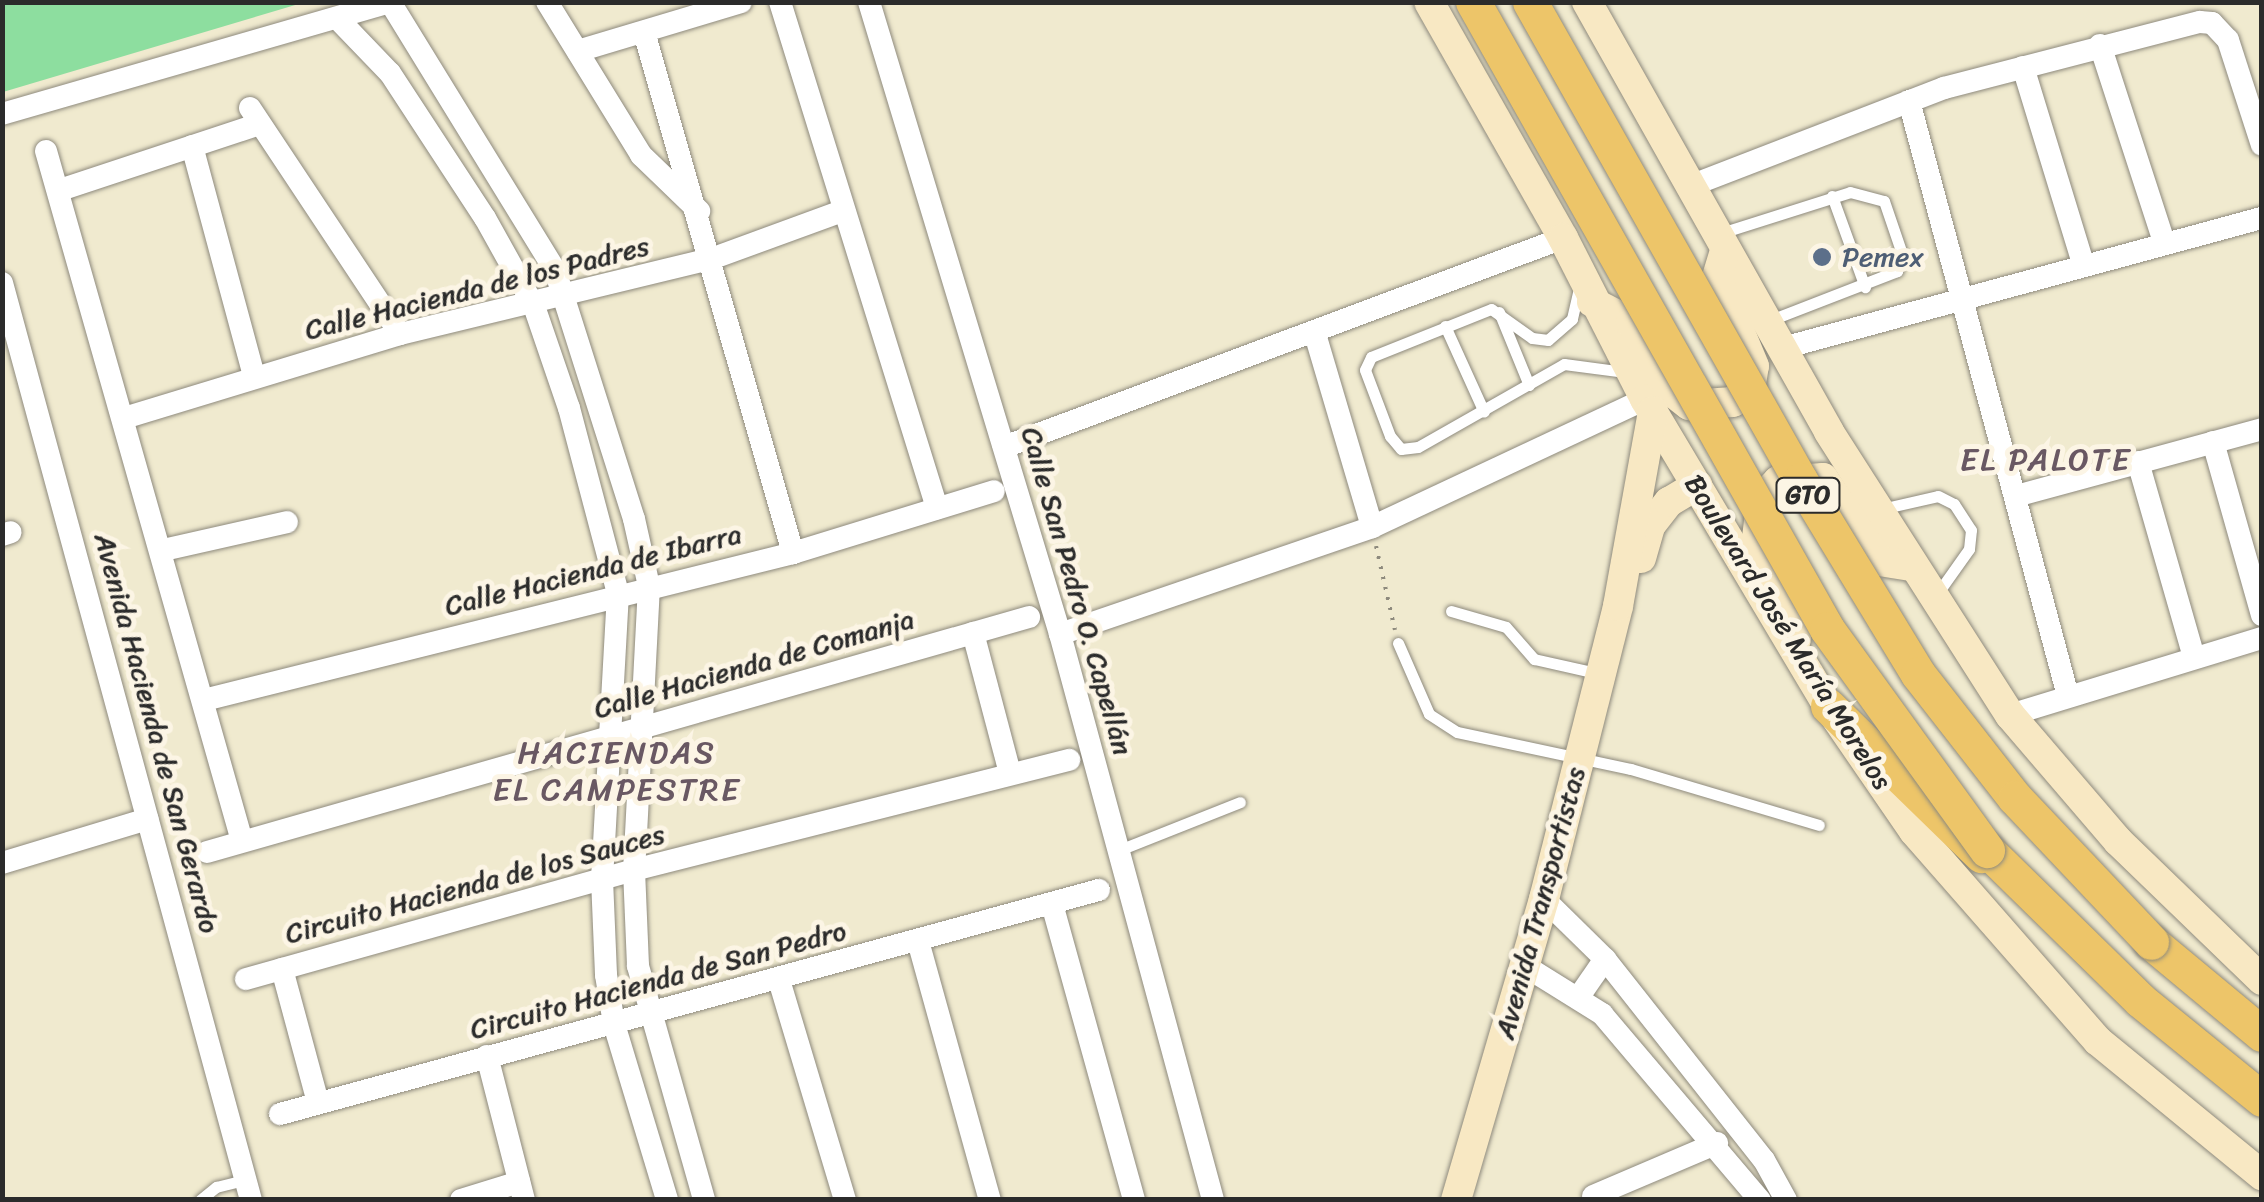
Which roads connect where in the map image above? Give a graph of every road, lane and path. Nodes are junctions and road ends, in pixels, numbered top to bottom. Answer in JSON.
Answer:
{"nodes":[{"id":1,"x":390,"y":2,"type":"edge"},
{"id":2,"x":546,"y":2,"type":"edge"},
{"id":3,"x":741,"y":2,"type":"edge"},
{"id":4,"x":780,"y":2,"type":"edge"},
{"id":5,"x":870,"y":2,"type":"edge"},
{"id":6,"x":1429,"y":2,"type":"edge"},
{"id":7,"x":1473,"y":2,"type":"edge"},
{"id":8,"x":1530,"y":2,"type":"edge"},
{"id":9,"x":1587,"y":2,"type":"edge"},
{"id":10,"x":337,"y":18,"type":"junction"},
{"id":11,"x":644,"y":32,"type":"junction"},
{"id":12,"x":2100,"y":45,"type":"junction"},
{"id":13,"x":578,"y":51,"type":"junction"},
{"id":14,"x":2023,"y":66,"type":"junction"},
{"id":15,"x":1909,"y":101,"type":"junction"},
{"id":16,"x":2,"y":114,"type":"edge"},
{"id":17,"x":192,"y":146,"type":"junction"},
{"id":18,"x":2262,"y":146,"type":"edge"},
{"id":19,"x":46,"y":151,"type":"dead end"},
{"id":20,"x":1690,"y":186,"type":"junction"},
{"id":21,"x":60,"y":190,"type":"junction"},
{"id":22,"x":1832,"y":196,"type":"junction"},
{"id":23,"x":698,"y":211,"type":"junction"},
{"id":24,"x":842,"y":211,"type":"junction"},
{"id":25,"x":2262,"y":218,"type":"edge"},
{"id":26,"x":1564,"y":238,"type":"junction"},
{"id":27,"x":1722,"y":242,"type":"junction"},
{"id":28,"x":2164,"y":242,"type":"junction"},
{"id":29,"x":712,"y":259,"type":"junction"},
{"id":30,"x":2083,"y":263,"type":"junction"},
{"id":31,"x":2,"y":283,"type":"edge"},
{"id":32,"x":1865,"y":287,"type":"junction"},
{"id":33,"x":1586,"y":291,"type":"junction"},
{"id":34,"x":566,"y":296,"type":"junction"},
{"id":35,"x":1963,"y":299,"type":"junction"},
{"id":36,"x":534,"y":306,"type":"junction"},
{"id":37,"x":1499,"y":312,"type":"junction"},
{"id":38,"x":1445,"y":326,"type":"junction"},
{"id":39,"x":400,"y":334,"type":"junction"},
{"id":40,"x":1315,"y":334,"type":"junction"},
{"id":41,"x":1776,"y":335,"type":"junction"},
{"id":42,"x":254,"y":376,"type":"junction"},
{"id":43,"x":1529,"y":385,"type":"junction"},
{"id":44,"x":1643,"y":394,"type":"junction"},
{"id":45,"x":1484,"y":412,"type":"junction"},
{"id":46,"x":124,"y":418,"type":"junction"},
{"id":47,"x":2262,"y":428,"type":"edge"},
{"id":48,"x":2213,"y":442,"type":"junction"},
{"id":49,"x":1004,"y":446,"type":"junction"},
{"id":50,"x":2138,"y":462,"type":"junction"},
{"id":51,"x":1696,"y":486,"type":"junction"},
{"id":52,"x":994,"y":491,"type":"dead end"},
{"id":53,"x":2016,"y":496,"type":"junction"},
{"id":54,"x":937,"y":508,"type":"junction"},
{"id":55,"x":1877,"y":510,"type":"junction"},
{"id":56,"x":287,"y":522,"type":"dead end"},
{"id":57,"x":1372,"y":527,"type":"junction"},
{"id":58,"x":163,"y":550,"type":"junction"},
{"id":59,"x":792,"y":552,"type":"junction"},
{"id":60,"x":1911,"y":566,"type":"junction"},
{"id":61,"x":649,"y":586,"type":"junction"},
{"id":62,"x":618,"y":593,"type":"junction"},
{"id":63,"x":1932,"y":600,"type":"junction"},
{"id":64,"x":1618,"y":606,"type":"junction"},
{"id":65,"x":1451,"y":611,"type":"dead end"},
{"id":66,"x":2262,"y":615,"type":"edge"},
{"id":67,"x":1030,"y":616,"type":"dead end"},
{"id":68,"x":973,"y":633,"type":"junction"},
{"id":69,"x":1060,"y":634,"type":"junction"},
{"id":70,"x":2262,"y":638,"type":"edge"},
{"id":71,"x":1398,"y":642,"type":"joint"},
{"id":72,"x":1794,"y":650,"type":"junction"},
{"id":73,"x":2194,"y":654,"type":"junction"},
{"id":74,"x":1601,"y":674,"type":"junction"},
{"id":75,"x":2068,"y":696,"type":"junction"},
{"id":76,"x":204,"y":700,"type":"junction"},
{"id":77,"x":1828,"y":706,"type":"junction"},
{"id":78,"x":2010,"y":716,"type":"junction"},
{"id":79,"x":646,"y":725,"type":"junction"},
{"id":80,"x":612,"y":736,"type":"junction"},
{"id":81,"x":1070,"y":760,"type":"dead end"},
{"id":82,"x":1578,"y":761,"type":"junction"},
{"id":83,"x":1010,"y":774,"type":"junction"},
{"id":84,"x":1240,"y":802,"type":"dead end"},
{"id":85,"x":148,"y":819,"type":"junction"},
{"id":86,"x":1819,"y":825,"type":"dead end"},
{"id":87,"x":242,"y":841,"type":"junction"},
{"id":88,"x":1119,"y":850,"type":"junction"},
{"id":89,"x":207,"y":852,"type":"dead end"},
{"id":90,"x":2,"y":862,"type":"edge"},
{"id":91,"x":634,"y":870,"type":"junction"},
{"id":92,"x":602,"y":879,"type":"junction"},
{"id":93,"x":1099,"y":890,"type":"dead end"},
{"id":94,"x":1544,"y":900,"type":"junction"},
{"id":95,"x":1052,"y":904,"type":"junction"},
{"id":96,"x":2066,"y":926,"type":"junction"},
{"id":97,"x":918,"y":941,"type":"junction"},
{"id":98,"x":1605,"y":960,"type":"junction"},
{"id":99,"x":1525,"y":966,"type":"junction"},
{"id":100,"x":282,"y":968,"type":"junction"},
{"id":101,"x":246,"y":979,"type":"dead end"},
{"id":102,"x":779,"y":980,"type":"junction"},
{"id":103,"x":2262,"y":980,"type":"edge"},
{"id":104,"x":1578,"y":998,"type":"junction"},
{"id":105,"x":648,"y":1015,"type":"junction"},
{"id":106,"x":614,"y":1024,"type":"junction"},
{"id":107,"x":2262,"y":1034,"type":"edge"},
{"id":108,"x":487,"y":1056,"type":"junction"},
{"id":109,"x":2262,"y":1099,"type":"edge"},
{"id":110,"x":318,"y":1102,"type":"junction"},
{"id":111,"x":280,"y":1114,"type":"dead end"},
{"id":112,"x":1716,"y":1142,"type":"junction"},
{"id":113,"x":2262,"y":1175,"type":"edge"},
{"id":114,"x":1636,"y":1189,"type":"edge"},
{"id":115,"x":248,"y":1190,"type":"edge"},
{"id":116,"x":522,"y":1191,"type":"edge"},
{"id":117,"x":1594,"y":1196,"type":"dead end"},
{"id":118,"x":200,"y":1200,"type":"edge"},
{"id":119,"x":461,"y":1200,"type":"edge"},
{"id":120,"x":666,"y":1200,"type":"edge"},
{"id":121,"x":704,"y":1200,"type":"edge"},
{"id":122,"x":845,"y":1200,"type":"edge"},
{"id":123,"x":990,"y":1200,"type":"edge"},
{"id":124,"x":1134,"y":1200,"type":"edge"},
{"id":125,"x":1214,"y":1200,"type":"edge"},
{"id":126,"x":1456,"y":1200,"type":"edge"},
{"id":127,"x":1760,"y":1200,"type":"edge"},
{"id":128,"x":1786,"y":1200,"type":"edge"}],
"edges":[{"from":1,"to":10,"type":"street"},
{"from":1,"to":34,"type":"street"},
{"from":2,"to":13,"type":"street"},
{"from":3,"to":11,"type":"street"},
{"from":4,"to":24,"type":"street"},
{"from":5,"to":49,"type":"street","name":"Calle San Pedro O. Capellán"},
{"from":6,"to":26,"type":"street","name":"Boulevard José María Morelos"},
{"from":7,"to":96,"type":"main road","name":"Boulevard José María Morelos","number":"GTO","bridge":true},
{"from":8,"to":107,"type":"main road","number":"GTO","bridge":true},
{"from":9,"to":20,"type":"street"},
{"from":10,"to":16,"type":"street"},
{"from":10,"to":36,"type":"street"},
{"from":11,"to":13,"type":"street"},
{"from":11,"to":23,"type":"street"},
{"from":12,"to":14,"type":"street"},
{"from":12,"to":18,"type":"street"},
{"from":12,"to":28,"type":"street"},
{"from":13,"to":23,"type":"street"},
{"from":14,"to":15,"type":"street"},
{"from":14,"to":30,"type":"street"},
{"from":15,"to":20,"type":"street"},
{"from":15,"to":35,"type":"street"},
{"from":17,"to":21,"type":"street"},
{"from":17,"to":39,"type":"street"},
{"from":17,"to":42,"type":"street"},
{"from":19,"to":21,"type":"street"},
{"from":20,"to":27,"type":"street"},
{"from":21,"to":46,"type":"street"},
{"from":22,"to":27,"type":"lane"},
{"from":22,"to":32,"type":"lane"},
{"from":22,"to":32,"type":"lane"},
{"from":23,"to":29,"type":"street"},
{"from":24,"to":29,"type":"street","name":"Calle Hacienda de los Padres"},
{"from":24,"to":54,"type":"street"},
{"from":25,"to":28,"type":"street"},
{"from":26,"to":33,"type":"street","name":"Boulevard José María Morelos"},
{"from":26,"to":40,"type":"street"},
{"from":27,"to":33,"type":"street"},
{"from":27,"to":41,"type":"street"},
{"from":28,"to":30,"type":"street"},
{"from":29,"to":34,"type":"street","name":"Calle Hacienda de los Padres"},
{"from":29,"to":59,"type":"street"},
{"from":30,"to":35,"type":"street"},
{"from":31,"to":85,"type":"street","name":"Avenida Hacienda de San Gerardo"},
{"from":32,"to":41,"type":"lane"},
{"from":33,"to":37,"type":"lane"},
{"from":33,"to":44,"type":"street","name":"Boulevard José María Morelos"},
{"from":34,"to":36,"type":"street","name":"Calle Hacienda de los Padres"},
{"from":34,"to":61,"type":"street"},
{"from":35,"to":41,"type":"street"},
{"from":35,"to":53,"type":"street"},
{"from":36,"to":39,"type":"street","name":"Calle Hacienda de los Padres"},
{"from":36,"to":62,"type":"street"},
{"from":37,"to":38,"type":"lane"},
{"from":37,"to":43,"type":"lane"},
{"from":38,"to":45,"type":"lane"},
{"from":38,"to":45,"type":"lane"},
{"from":39,"to":42,"type":"street","name":"Calle Hacienda de los Padres"},
{"from":40,"to":49,"type":"street"},
{"from":40,"to":57,"type":"street"},
{"from":41,"to":55,"type":"street"},
{"from":42,"to":46,"type":"street","name":"Calle Hacienda de los Padres"},
{"from":43,"to":44,"type":"lane"},
{"from":43,"to":45,"type":"lane"},
{"from":44,"to":51,"type":"street","name":"Boulevard José María Morelos"},
{"from":44,"to":57,"type":"street"},
{"from":44,"to":64,"type":"street","name":"Avenida Transportistas"},
{"from":46,"to":58,"type":"street"},
{"from":47,"to":48,"type":"street"},
{"from":48,"to":50,"type":"street"},
{"from":48,"to":66,"type":"street"},
{"from":49,"to":69,"type":"street","name":"Calle San Pedro O. Capellán"},
{"from":50,"to":53,"type":"street"},
{"from":50,"to":73,"type":"street"},
{"from":51,"to":64,"type":"street","name":"Avenida Transportistas"},
{"from":51,"to":72,"type":"street","name":"Boulevard José María Morelos"},
{"from":52,"to":54,"type":"street","name":"Calle Hacienda de Ibarra"},
{"from":53,"to":75,"type":"street"},
{"from":54,"to":59,"type":"street","name":"Calle Hacienda de Ibarra"},
{"from":55,"to":60,"type":"street"},
{"from":55,"to":63,"type":"lane"},
{"from":56,"to":58,"type":"street"},
{"from":57,"to":69,"type":"street"},
{"from":57,"to":71,"type":"path"},
{"from":58,"to":76,"type":"street"},
{"from":59,"to":61,"type":"street","name":"Calle Hacienda de Ibarra"},
{"from":60,"to":63,"type":"street"},
{"from":60,"to":72,"type":"street"},
{"from":61,"to":62,"type":"street","name":"Calle Hacienda de Ibarra"},
{"from":61,"to":79,"type":"street"},
{"from":62,"to":76,"type":"street","name":"Calle Hacienda de Ibarra"},
{"from":62,"to":80,"type":"street"},
{"from":63,"to":78,"type":"street"},
{"from":64,"to":74,"type":"street","name":"Avenida Transportistas"},
{"from":65,"to":74,"type":"lane"},
{"from":67,"to":68,"type":"street","name":"Calle Hacienda de Comanja"},
{"from":68,"to":79,"type":"street","name":"Calle Hacienda de Comanja"},
{"from":68,"to":83,"type":"street"},
{"from":69,"to":88,"type":"street","name":"Calle San Pedro O. Capellán"},
{"from":70,"to":73,"type":"street"},
{"from":71,"to":82,"type":"lane"},
{"from":72,"to":77,"type":"street","name":"Boulevard José María Morelos"},
{"from":73,"to":75,"type":"street"},
{"from":74,"to":82,"type":"street","name":"Avenida Transportistas"},
{"from":75,"to":78,"type":"street"},
{"from":76,"to":87,"type":"street"},
{"from":77,"to":96,"type":"main road"},
{"from":77,"to":113,"type":"street","name":"Boulevard José María Morelos"},
{"from":78,"to":103,"type":"street"},
{"from":79,"to":80,"type":"street","name":"Calle Hacienda de Comanja"},
{"from":79,"to":91,"type":"street"},
{"from":80,"to":87,"type":"street","name":"Calle Hacienda de Comanja"},
{"from":80,"to":92,"type":"street"},
{"from":81,"to":83,"type":"street","name":"Circuito Hacienda de los Sauces"},
{"from":82,"to":86,"type":"lane"},
{"from":82,"to":94,"type":"street","name":"Avenida Transportistas"},
{"from":83,"to":91,"type":"street","name":"Circuito Hacienda de los Sauces"},
{"from":84,"to":88,"type":"lane"},
{"from":85,"to":90,"type":"street"},
{"from":85,"to":115,"type":"street","name":"Avenida Hacienda de San Gerardo"},
{"from":87,"to":89,"type":"street","name":"Calle Hacienda de Comanja"},
{"from":88,"to":125,"type":"street","name":"Calle San Pedro O. Capellán"},
{"from":91,"to":92,"type":"street","name":"Circuito Hacienda de los Sauces"},
{"from":91,"to":105,"type":"street"},
{"from":92,"to":100,"type":"street","name":"Circuito Hacienda de los Sauces"},
{"from":92,"to":106,"type":"street"},
{"from":93,"to":95,"type":"street","name":"Circuito Hacienda de San Pedro"},
{"from":94,"to":98,"type":"street"},
{"from":94,"to":99,"type":"street","name":"Avenida Transportistas"},
{"from":95,"to":97,"type":"street","name":"Circuito Hacienda de San Pedro"},
{"from":95,"to":124,"type":"street"},
{"from":96,"to":109,"type":"main road","name":"Boulevard José María Morelos","number":"GTO"},
{"from":97,"to":102,"type":"street","name":"Circuito Hacienda de San Pedro"},
{"from":97,"to":123,"type":"street"},
{"from":98,"to":104,"type":"street"},
{"from":98,"to":128,"type":"street"},
{"from":99,"to":104,"type":"street"},
{"from":99,"to":126,"type":"street","name":"Avenida Transportistas"},
{"from":100,"to":101,"type":"street","name":"Circuito Hacienda de los Sauces"},
{"from":100,"to":110,"type":"street"},
{"from":102,"to":105,"type":"street","name":"Circuito Hacienda de San Pedro"},
{"from":102,"to":122,"type":"street"},
{"from":104,"to":112,"type":"street"},
{"from":105,"to":106,"type":"street","name":"Circuito Hacienda de San Pedro"},
{"from":105,"to":121,"type":"street"},
{"from":106,"to":108,"type":"street","name":"Circuito Hacienda de San Pedro"},
{"from":106,"to":120,"type":"street"},
{"from":108,"to":110,"type":"street","name":"Circuito Hacienda de San Pedro"},
{"from":108,"to":116,"type":"street"},
{"from":110,"to":111,"type":"street","name":"Circuito Hacienda de San Pedro"},
{"from":112,"to":114,"type":"street"},
{"from":112,"to":127,"type":"street"},
{"from":114,"to":117,"type":"street"},
{"from":115,"to":118,"type":"lane"},
{"from":116,"to":119,"type":"street"}]}
